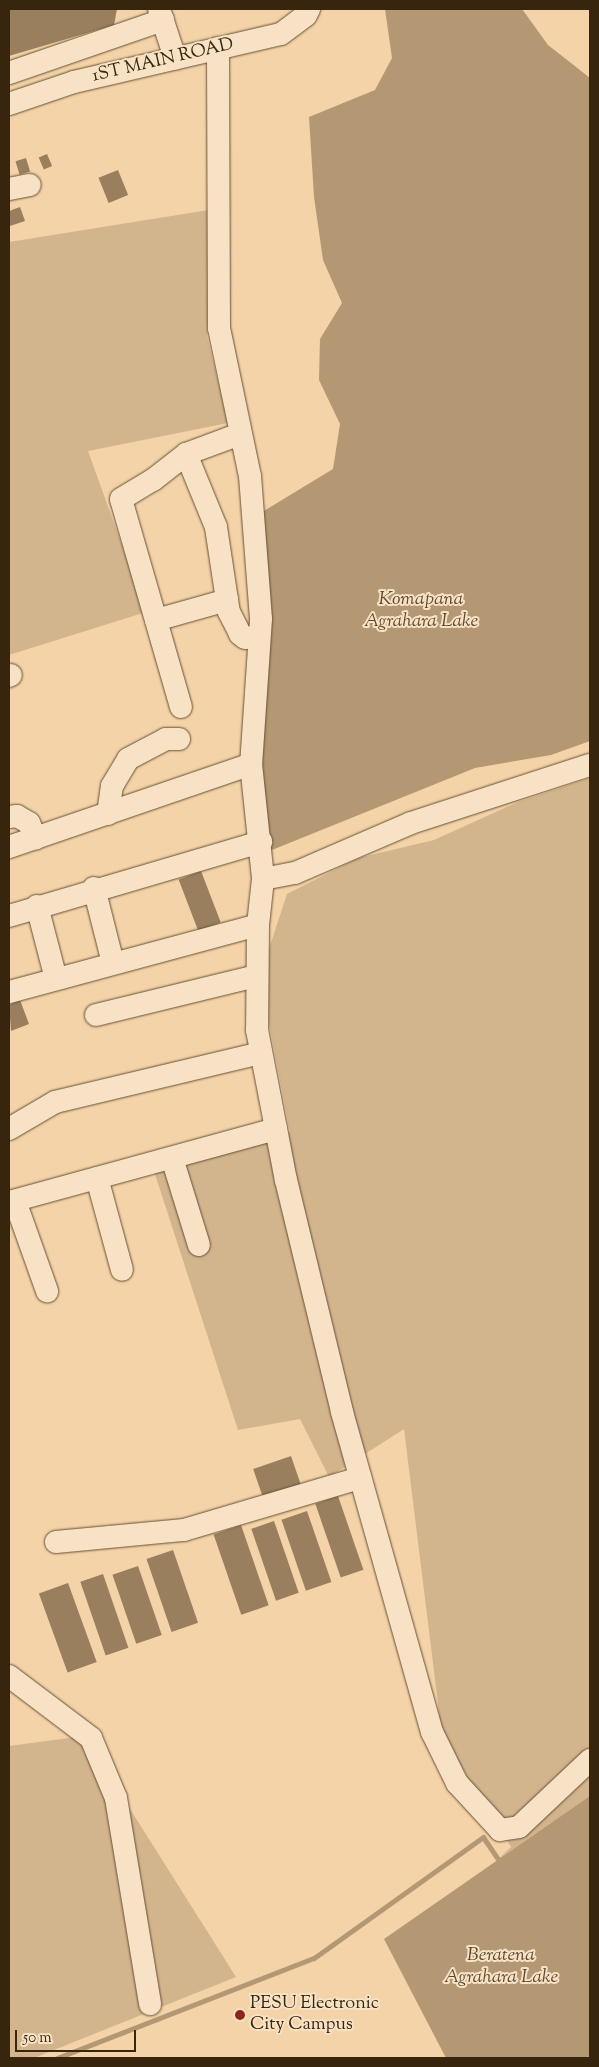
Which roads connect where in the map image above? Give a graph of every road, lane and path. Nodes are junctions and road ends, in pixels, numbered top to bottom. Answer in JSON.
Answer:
{"nodes":[{"id":1,"x":309,"y":9,"type":"edge"},
{"id":2,"x":161,"y":14,"type":"edge"},
{"id":3,"x":218,"y":48,"type":"junction"},
{"id":4,"x":175,"y":58,"type":"junction"},
{"id":5,"x":9,"y":73,"type":"edge"},
{"id":6,"x":9,"y":104,"type":"edge"},
{"id":7,"x":240,"y":434,"type":"junction"},
{"id":8,"x":186,"y":454,"type":"junction"},
{"id":9,"x":255,"y":550,"type":"junction"},
{"id":10,"x":221,"y":559,"type":"junction"},
{"id":11,"x":227,"y":600,"type":"junction"},
{"id":12,"x":156,"y":620,"type":"junction"},
{"id":13,"x":260,"y":637,"type":"junction"},
{"id":14,"x":181,"y":707,"type":"dead end"},
{"id":15,"x":178,"y":739,"type":"dead end"},
{"id":16,"x":251,"y":764,"type":"junction"},
{"id":17,"x":590,"y":765,"type":"edge"},
{"id":18,"x":108,"y":814,"type":"junction"},
{"id":19,"x":9,"y":817,"type":"edge"},
{"id":20,"x":36,"y":839,"type":"junction"},
{"id":21,"x":262,"y":842,"type":"junction"},
{"id":22,"x":9,"y":847,"type":"edge"},
{"id":23,"x":263,"y":879,"type":"junction"},
{"id":24,"x":94,"y":888,"type":"junction"},
{"id":25,"x":37,"y":906,"type":"junction"},
{"id":26,"x":9,"y":916,"type":"edge"},
{"id":27,"x":258,"y":925,"type":"junction"},
{"id":28,"x":112,"y":963,"type":"junction"},
{"id":29,"x":256,"y":976,"type":"junction"},
{"id":30,"x":56,"y":979,"type":"junction"},
{"id":31,"x":9,"y":992,"type":"edge"},
{"id":32,"x":96,"y":1015,"type":"dead end"},
{"id":33,"x":261,"y":1053,"type":"junction"},
{"id":34,"x":9,"y":1129,"type":"edge"},
{"id":35,"x":276,"y":1129,"type":"junction"},
{"id":36,"x":172,"y":1158,"type":"junction"},
{"id":37,"x":97,"y":1178,"type":"junction"},
{"id":38,"x":12,"y":1202,"type":"edge"},
{"id":39,"x":199,"y":1246,"type":"dead end"},
{"id":40,"x":122,"y":1270,"type":"dead end"},
{"id":41,"x":47,"y":1290,"type":"dead end"},
{"id":42,"x":360,"y":1478,"type":"junction"},
{"id":43,"x":56,"y":1542,"type":"dead end"},
{"id":44,"x":9,"y":1676,"type":"edge"},
{"id":45,"x":590,"y":1760,"type":"edge"},
{"id":46,"x":150,"y":2004,"type":"dead end"}],
"edges":[{"from":1,"to":3,"type":"street","name":"1ST MAIN ROAD"},
{"from":2,"to":4,"type":"street"},
{"from":2,"to":5,"type":"street"},
{"from":3,"to":4,"type":"street","name":"1ST MAIN ROAD"},
{"from":3,"to":7,"type":"street"},
{"from":4,"to":6,"type":"street","name":"1ST MAIN ROAD"},
{"from":7,"to":8,"type":"street"},
{"from":7,"to":9,"type":"street"},
{"from":8,"to":10,"type":"street"},
{"from":8,"to":12,"type":"street"},
{"from":9,"to":10,"type":"street"},
{"from":9,"to":13,"type":"street"},
{"from":10,"to":11,"type":"street"},
{"from":11,"to":12,"type":"street"},
{"from":11,"to":13,"type":"street"},
{"from":12,"to":14,"type":"street"},
{"from":13,"to":16,"type":"street"},
{"from":15,"to":18,"type":"street"},
{"from":16,"to":18,"type":"street"},
{"from":16,"to":21,"type":"street"},
{"from":17,"to":23,"type":"street"},
{"from":18,"to":20,"type":"street"},
{"from":19,"to":20,"type":"street"},
{"from":20,"to":22,"type":"street"},
{"from":21,"to":23,"type":"street"},
{"from":21,"to":24,"type":"street"},
{"from":23,"to":27,"type":"street"},
{"from":24,"to":25,"type":"street"},
{"from":24,"to":28,"type":"street"},
{"from":25,"to":26,"type":"street"},
{"from":25,"to":30,"type":"street"},
{"from":27,"to":28,"type":"street"},
{"from":27,"to":29,"type":"street"},
{"from":28,"to":30,"type":"street"},
{"from":29,"to":32,"type":"street"},
{"from":29,"to":33,"type":"street"},
{"from":30,"to":31,"type":"street"},
{"from":33,"to":34,"type":"street"},
{"from":33,"to":35,"type":"street"},
{"from":35,"to":36,"type":"street"},
{"from":35,"to":42,"type":"street"},
{"from":36,"to":37,"type":"street"},
{"from":36,"to":39,"type":"street"},
{"from":37,"to":38,"type":"street"},
{"from":37,"to":40,"type":"street"},
{"from":38,"to":41,"type":"street"},
{"from":42,"to":43,"type":"street"},
{"from":42,"to":45,"type":"street"},
{"from":44,"to":46,"type":"street"}]}
